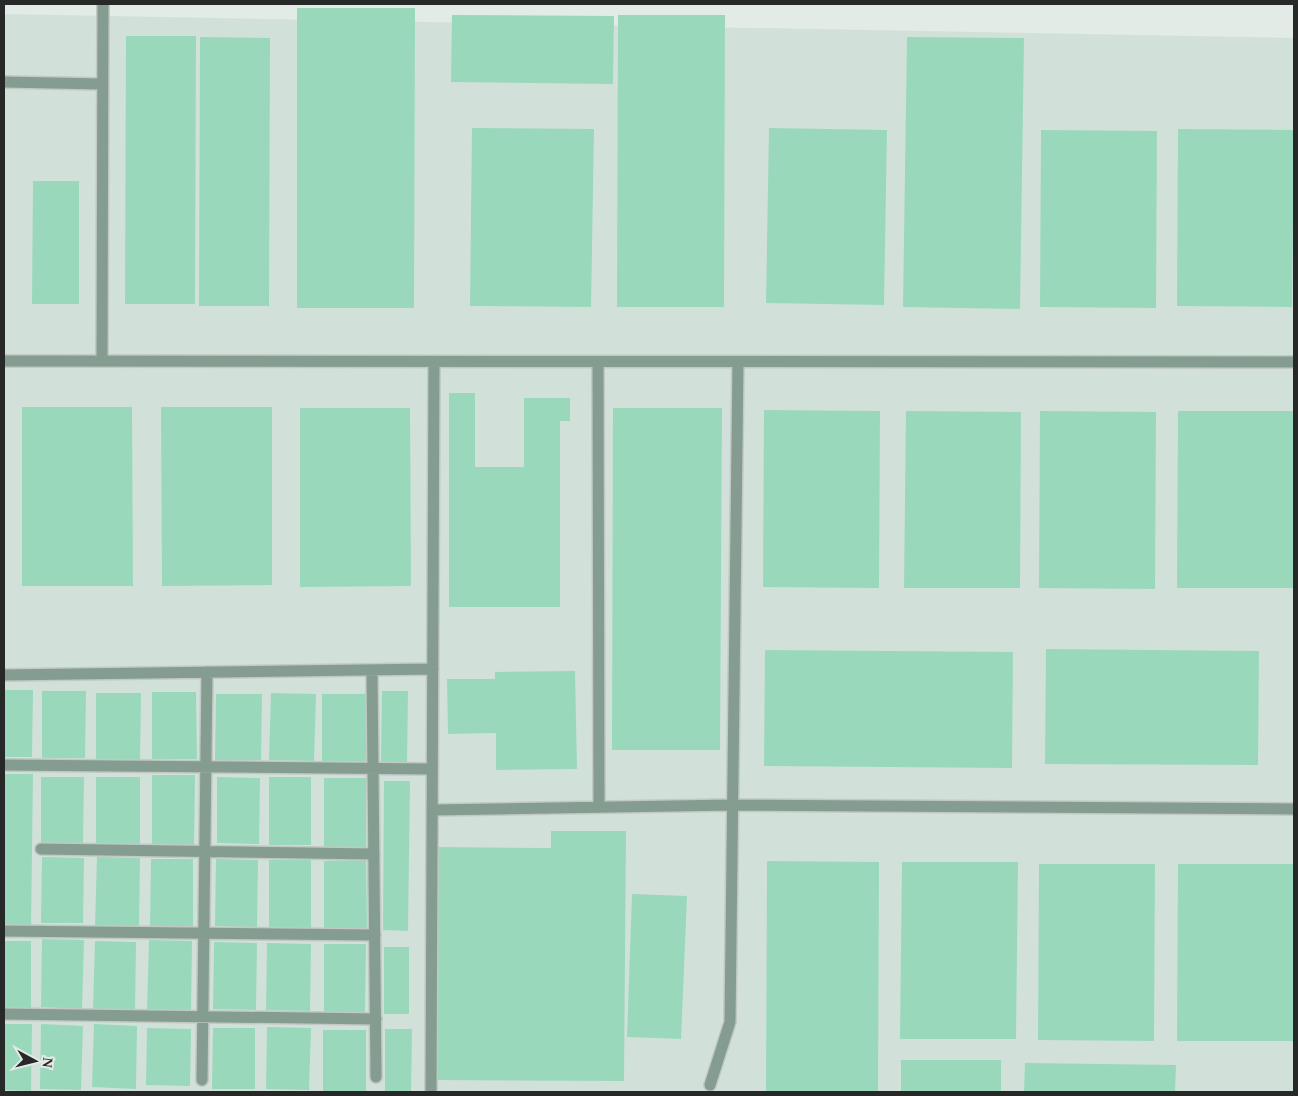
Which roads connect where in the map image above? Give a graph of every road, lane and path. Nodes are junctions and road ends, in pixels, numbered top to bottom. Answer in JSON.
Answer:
{"nodes":[{"id":1,"x":103,"y":4,"type":"edge"},
{"id":2,"x":4,"y":82,"type":"edge"},
{"id":3,"x":102,"y":84,"type":"junction"},
{"id":4,"x":4,"y":361,"type":"edge"},
{"id":5,"x":102,"y":362,"type":"junction"},
{"id":6,"x":434,"y":362,"type":"junction"},
{"id":7,"x":598,"y":362,"type":"junction"},
{"id":8,"x":738,"y":362,"type":"junction"},
{"id":9,"x":1294,"y":362,"type":"edge"},
{"id":10,"x":433,"y":669,"type":"junction"},
{"id":11,"x":372,"y":670,"type":"junction"},
{"id":12,"x":207,"y":672,"type":"junction"},
{"id":13,"x":4,"y":676,"type":"edge"},
{"id":14,"x":4,"y":765,"type":"edge"},
{"id":15,"x":206,"y":766,"type":"junction"},
{"id":16,"x":373,"y":768,"type":"junction"},
{"id":17,"x":432,"y":769,"type":"junction"},
{"id":18,"x":733,"y":805,"type":"junction"},
{"id":19,"x":599,"y":807,"type":"junction"},
{"id":20,"x":1294,"y":809,"type":"edge"},
{"id":21,"x":432,"y":810,"type":"junction"},
{"id":22,"x":41,"y":849,"type":"dead end"},
{"id":23,"x":205,"y":851,"type":"junction"},
{"id":24,"x":374,"y":854,"type":"junction"},
{"id":25,"x":4,"y":932,"type":"edge"},
{"id":26,"x":204,"y":933,"type":"junction"},
{"id":27,"x":375,"y":934,"type":"junction"},
{"id":28,"x":4,"y":1014,"type":"edge"},
{"id":29,"x":203,"y":1017,"type":"junction"},
{"id":30,"x":376,"y":1019,"type":"junction"},
{"id":31,"x":376,"y":1077,"type":"dead end"},
{"id":32,"x":202,"y":1080,"type":"dead end"},
{"id":33,"x":710,"y":1085,"type":"dead end"},
{"id":34,"x":431,"y":1092,"type":"edge"}],
"edges":[{"from":1,"to":3,"type":"lane"},
{"from":2,"to":3,"type":"lane"},
{"from":3,"to":5,"type":"lane"},
{"from":4,"to":5,"type":"lane"},
{"from":5,"to":6,"type":"lane"},
{"from":6,"to":7,"type":"lane"},
{"from":6,"to":10,"type":"lane"},
{"from":7,"to":8,"type":"lane"},
{"from":7,"to":19,"type":"lane"},
{"from":8,"to":9,"type":"lane"},
{"from":8,"to":18,"type":"lane"},
{"from":10,"to":11,"type":"lane"},
{"from":10,"to":17,"type":"lane"},
{"from":11,"to":12,"type":"lane"},
{"from":11,"to":16,"type":"lane"},
{"from":12,"to":13,"type":"lane"},
{"from":12,"to":15,"type":"lane"},
{"from":14,"to":15,"type":"lane"},
{"from":15,"to":16,"type":"lane"},
{"from":15,"to":23,"type":"lane"},
{"from":16,"to":17,"type":"lane"},
{"from":16,"to":24,"type":"lane"},
{"from":17,"to":21,"type":"lane"},
{"from":18,"to":19,"type":"lane"},
{"from":18,"to":20,"type":"lane"},
{"from":18,"to":33,"type":"lane"},
{"from":19,"to":21,"type":"lane"},
{"from":21,"to":34,"type":"lane"},
{"from":22,"to":23,"type":"lane"},
{"from":23,"to":24,"type":"lane"},
{"from":23,"to":26,"type":"lane"},
{"from":24,"to":27,"type":"lane"},
{"from":25,"to":26,"type":"lane"},
{"from":26,"to":27,"type":"lane"},
{"from":26,"to":29,"type":"lane"},
{"from":27,"to":30,"type":"lane"},
{"from":28,"to":29,"type":"lane"},
{"from":29,"to":30,"type":"lane"},
{"from":29,"to":32,"type":"lane"},
{"from":30,"to":31,"type":"lane"}]}
